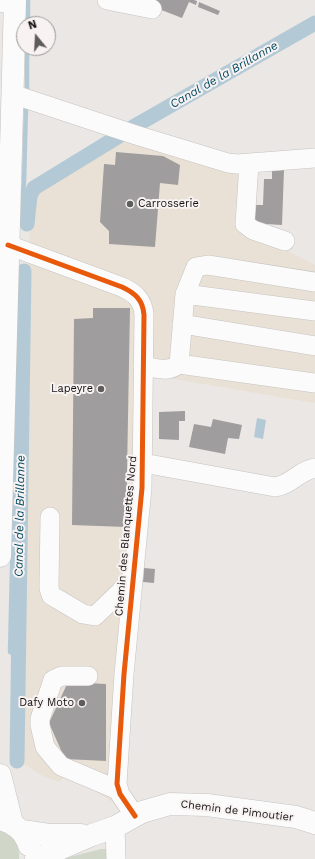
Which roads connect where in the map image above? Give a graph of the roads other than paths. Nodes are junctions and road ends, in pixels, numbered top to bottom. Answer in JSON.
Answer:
{"nodes":[{"id":1,"x":107,"y":0,"type":"edge"},
{"id":2,"x":10,"y":2,"type":"edge"},
{"id":3,"x":152,"y":9,"type":"dead end"},
{"id":4,"x":12,"y":94,"type":"junction"},
{"id":5,"x":315,"y":158,"type":"edge"},
{"id":6,"x":249,"y":164,"type":"junction"},
{"id":7,"x":285,"y":241,"type":"dead end"},
{"id":8,"x":8,"y":245,"type":"junction"},
{"id":9,"x":315,"y":282,"type":"edge"},
{"id":10,"x":185,"y":294,"type":"junction"},
{"id":11,"x":315,"y":311,"type":"edge"},
{"id":12,"x":182,"y":324,"type":"junction"},
{"id":13,"x":315,"y":346,"type":"edge"},
{"id":14,"x":179,"y":364,"type":"junction"},
{"id":15,"x":144,"y":366,"type":"junction"},
{"id":16,"x":315,"y":383,"type":"edge"},
{"id":17,"x":143,"y":463,"type":"junction"},
{"id":18,"x":315,"y":468,"type":"edge"},
{"id":19,"x":50,"y":517,"type":"dead end"},
{"id":20,"x":0,"y":556,"type":"edge"},
{"id":21,"x":133,"y":576,"type":"junction"},
{"id":22,"x":88,"y":676,"type":"dead end"},
{"id":23,"x":0,"y":775,"type":"edge"},
{"id":24,"x":118,"y":790,"type":"junction"},
{"id":25,"x":135,"y":816,"type":"junction"},
{"id":26,"x":315,"y":823,"type":"edge"},
{"id":27,"x":11,"y":824,"type":"edge"},
{"id":28,"x":115,"y":827,"type":"junction"},
{"id":29,"x":92,"y":835,"type":"junction"},
{"id":30,"x":29,"y":859,"type":"edge"},
{"id":31,"x":36,"y":859,"type":"edge"},
{"id":32,"x":116,"y":859,"type":"edge"}],
"edges":[{"from":1,"to":3,"type":"street"},
{"from":2,"to":4,"type":"main road"},
{"from":4,"to":6,"type":"street"},
{"from":4,"to":8,"type":"main road"},
{"from":5,"to":6,"type":"street"},
{"from":6,"to":7,"type":"street"},
{"from":8,"to":15,"type":"street","name":"Chemin des Blanquettes Nord"},
{"from":8,"to":20,"type":"main road"},
{"from":9,"to":10,"type":"street"},
{"from":10,"to":11,"type":"street"},
{"from":10,"to":12,"type":"street"},
{"from":12,"to":13,"type":"street"},
{"from":12,"to":14,"type":"street"},
{"from":14,"to":15,"type":"street"},
{"from":14,"to":16,"type":"street"},
{"from":15,"to":17,"type":"street","name":"Chemin des Blanquettes Nord"},
{"from":17,"to":18,"type":"street"},
{"from":17,"to":21,"type":"street","name":"Chemin des Blanquettes Nord"},
{"from":19,"to":21,"type":"street"},
{"from":21,"to":24,"type":"street","name":"Chemin des Blanquettes Nord"},
{"from":22,"to":24,"type":"street"},
{"from":23,"to":27,"type":"main road"},
{"from":24,"to":25,"type":"street"},
{"from":25,"to":26,"type":"main road","name":"Chemin de Pimoutier"},
{"from":25,"to":28,"type":"main road","name":"Chemin de Pimoutier"},
{"from":27,"to":29,"type":"main road","name":"Chemin de Pimoutier"},
{"from":27,"to":30,"type":"main road"},
{"from":28,"to":29,"type":"main road","name":"Chemin de Pimoutier"},
{"from":28,"to":32,"type":"street"},
{"from":29,"to":31,"type":"main road","name":"Chemin de Pimoutier"}]}
